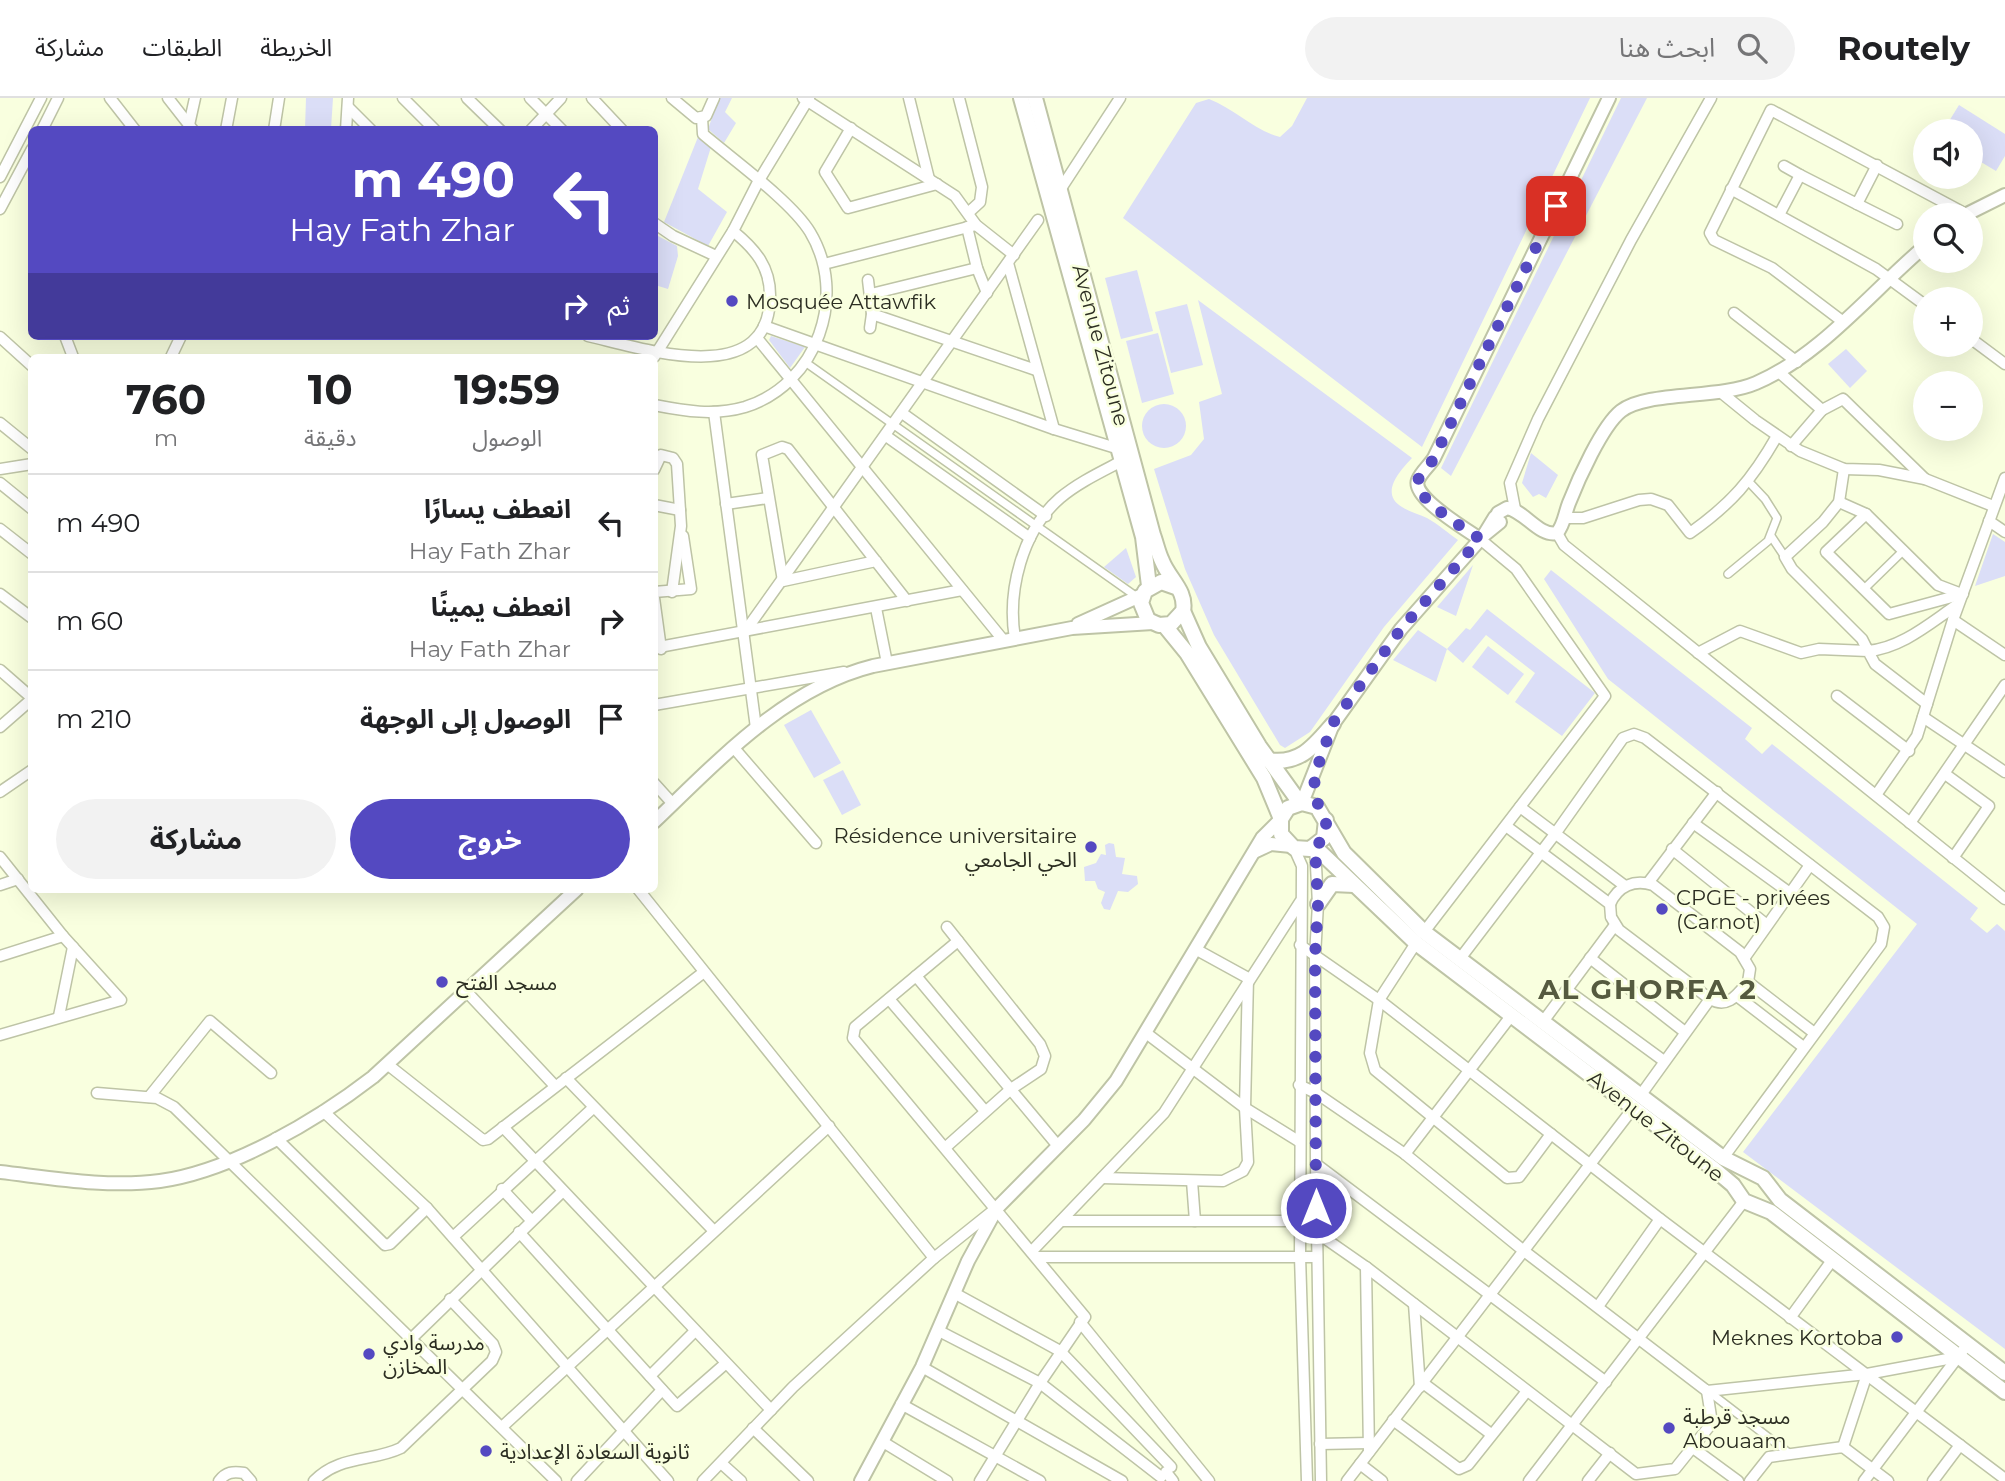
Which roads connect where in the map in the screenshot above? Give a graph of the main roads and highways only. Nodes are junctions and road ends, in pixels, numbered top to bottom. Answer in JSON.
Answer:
{"nodes":[{"id":1,"x":1021,"y":98,"type":"edge"},
{"id":2,"x":1035,"y":98,"type":"edge"},
{"id":3,"x":1178,"y":588,"type":"junction"},
{"id":4,"x":1143,"y":593,"type":"junction"},
{"id":5,"x":1183,"y":611,"type":"junction"},
{"id":6,"x":1159,"y":624,"type":"junction"},
{"id":7,"x":1333,"y":723,"type":"road end"},
{"id":8,"x":1268,"y":760,"type":"junction"},
{"id":9,"x":1301,"y":803,"type":"junction"},
{"id":10,"x":1324,"y":816,"type":"junction"},
{"id":11,"x":1281,"y":819,"type":"junction"},
{"id":12,"x":1315,"y":847,"type":"junction"},
{"id":13,"x":1355,"y":885,"type":"junction"},
{"id":14,"x":1318,"y":904,"type":"road end"},
{"id":15,"x":1420,"y":938,"type":"junction"},
{"id":16,"x":1637,"y":1101,"type":"junction"},
{"id":17,"x":1760,"y":1178,"type":"junction"},
{"id":18,"x":1745,"y":1200,"type":"junction"},
{"id":19,"x":1963,"y":1351,"type":"junction"},
{"id":20,"x":2005,"y":1373,"type":"edge"},
{"id":21,"x":2005,"y":1392,"type":"edge"}],
"edges":[{"from":1,"to":4,"type":"main road","name":"Avenue Zitoune"},
{"from":2,"to":3,"type":"main road","name":"Avenue Zitoune"},
{"from":3,"to":4,"type":"main road"},
{"from":3,"to":5,"type":"main road"},
{"from":4,"to":6,"type":"main road"},
{"from":5,"to":6,"type":"main road"},
{"from":5,"to":8,"type":"main road"},
{"from":6,"to":11,"type":"main road"},
{"from":7,"to":8,"type":"main road"},
{"from":8,"to":9,"type":"main road"},
{"from":9,"to":10,"type":"main road"},
{"from":9,"to":11,"type":"main road"},
{"from":10,"to":12,"type":"main road"},
{"from":10,"to":15,"type":"main road","name":"Avenue Zitoune"},
{"from":11,"to":12,"type":"main road"},
{"from":12,"to":13,"type":"main road","name":"Avenue Zitoune"},
{"from":13,"to":14,"type":"main road"},
{"from":13,"to":15,"type":"main road","name":"Avenue Zitoune"},
{"from":15,"to":16,"type":"main road","name":"Avenue Zitoune"},
{"from":15,"to":16,"type":"main road","name":"Avenue Zitoune"},
{"from":16,"to":17,"type":"main road","name":"Avenue Zitoune"},
{"from":16,"to":18,"type":"main road","name":"Avenue Zitoune"},
{"from":17,"to":18,"type":"main road"},
{"from":17,"to":18,"type":"main road"},
{"from":17,"to":19,"type":"main road","name":"Avenue Zitoune"},
{"from":18,"to":19,"type":"main road","name":"Avenue Zitoune"},
{"from":19,"to":20,"type":"main road","name":"Avenue Zitoune"},
{"from":19,"to":21,"type":"main road","name":"Avenue Zitoune"}]}
